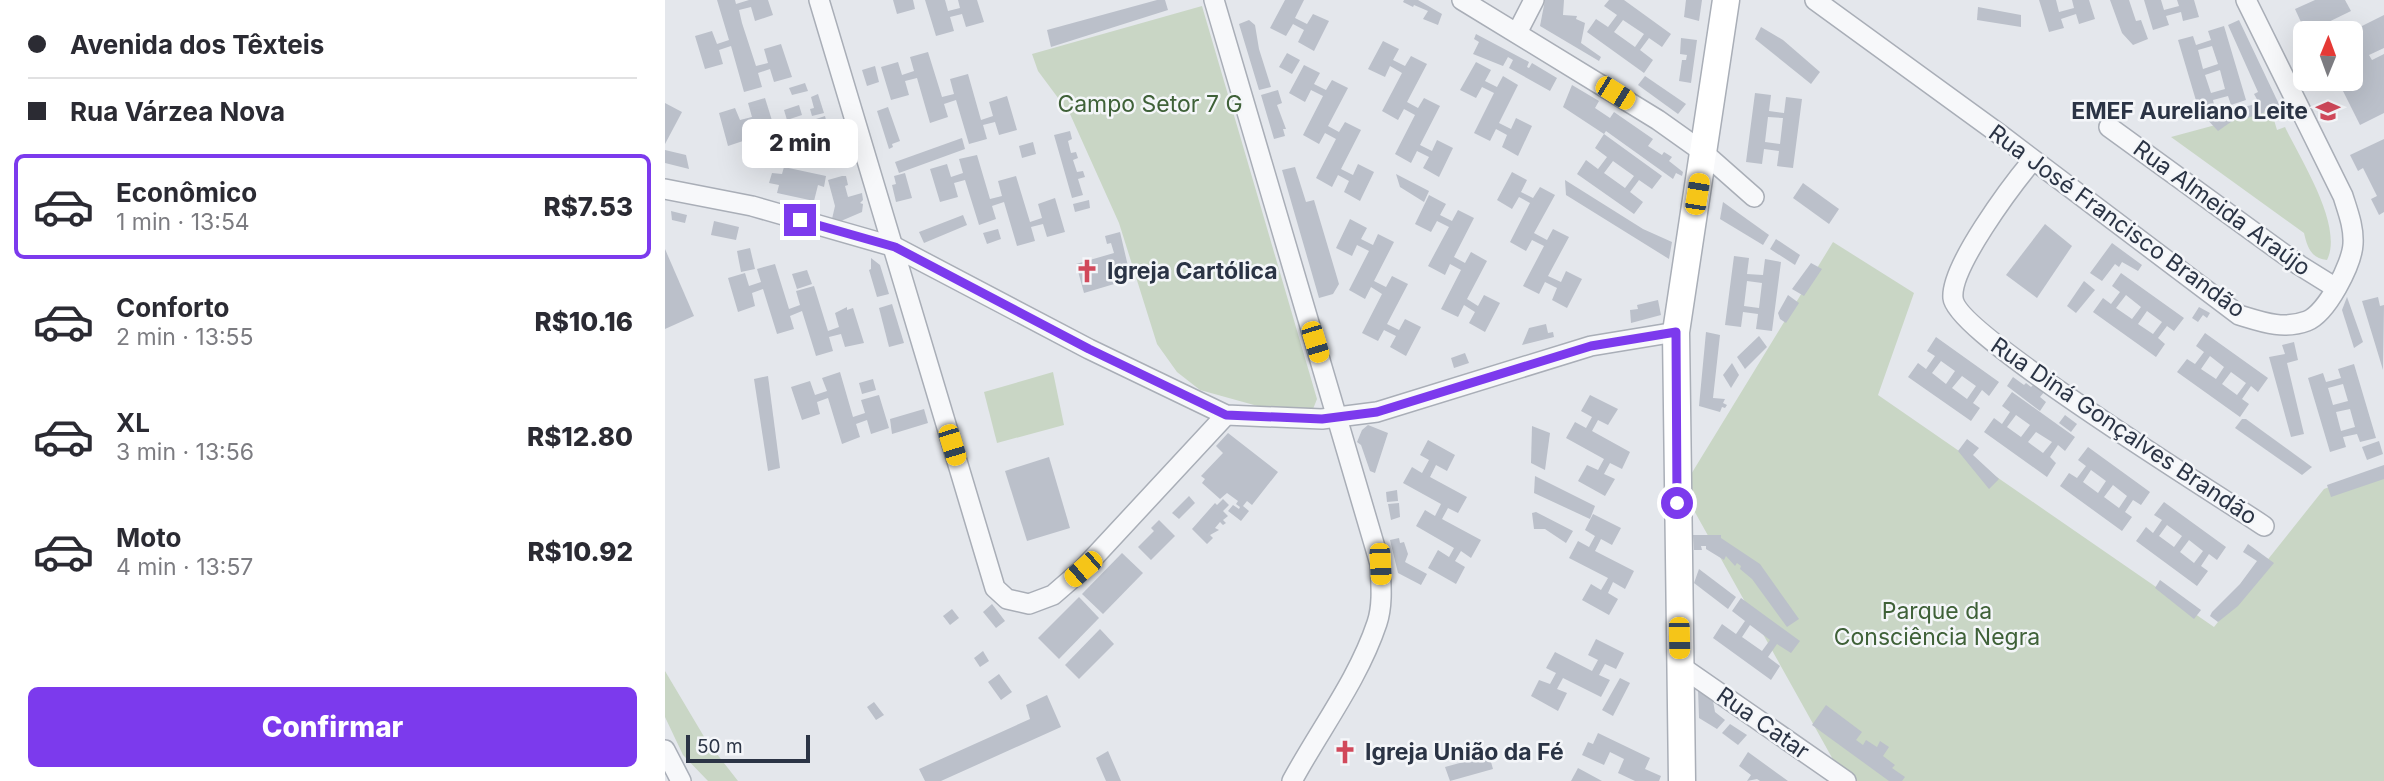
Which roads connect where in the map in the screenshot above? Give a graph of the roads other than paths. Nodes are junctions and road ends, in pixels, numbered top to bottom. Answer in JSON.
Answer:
{"nodes":[{"id":1,"x":820,"y":0,"type":"edge"},
{"id":2,"x":1214,"y":0,"type":"edge"},
{"id":3,"x":1462,"y":0,"type":"edge"},
{"id":4,"x":1534,"y":0,"type":"edge"},
{"id":5,"x":1815,"y":0,"type":"edge"},
{"id":6,"x":2246,"y":0,"type":"edge"},
{"id":7,"x":1729,"y":3,"type":"edge"},
{"id":8,"x":1517,"y":33,"type":"junction"},
{"id":9,"x":2109,"y":127,"type":"dead end"},
{"id":10,"x":1703,"y":152,"type":"junction"},
{"id":11,"x":2032,"y":161,"type":"junction"},
{"id":12,"x":665,"y":189,"type":"edge"},
{"id":13,"x":1754,"y":197,"type":"dead end"},
{"id":14,"x":895,"y":247,"type":"junction"},
{"id":15,"x":2336,"y":288,"type":"junction"},
{"id":16,"x":1676,"y":332,"type":"junction"},
{"id":17,"x":1226,"y":415,"type":"junction"},
{"id":18,"x":1338,"y":418,"type":"junction"},
{"id":19,"x":2264,"y":526,"type":"dead end"},
{"id":20,"x":1679,"y":665,"type":"junction"},
{"id":21,"x":665,"y":750,"type":"edge"},
{"id":22,"x":681,"y":781,"type":"edge"},
{"id":23,"x":1292,"y":781,"type":"edge"},
{"id":24,"x":1682,"y":781,"type":"edge"},
{"id":25,"x":1846,"y":781,"type":"edge"}],
"edges":[{"from":1,"to":14,"type":"street"},
{"from":2,"to":18,"type":"street"},
{"from":3,"to":8,"type":"street"},
{"from":4,"to":8,"type":"street"},
{"from":5,"to":11,"type":"street","name":"Rua José Francisco Brandão"},
{"from":6,"to":15,"type":"street","name":"Rua José Francisco Brandão"},
{"from":7,"to":10,"type":"street"},
{"from":8,"to":10,"type":"street"},
{"from":9,"to":15,"type":"street","name":"Rua Almeida Araújo"},
{"from":10,"to":13,"type":"street"},
{"from":10,"to":16,"type":"street"},
{"from":11,"to":15,"type":"street","name":"Rua José Francisco Brandão"},
{"from":11,"to":19,"type":"street","name":"Rua Diná Gonçalves Brandão"},
{"from":12,"to":14,"type":"street"},
{"from":14,"to":17,"type":"street"},
{"from":14,"to":17,"type":"street"},
{"from":16,"to":18,"type":"street"},
{"from":16,"to":20,"type":"street"},
{"from":17,"to":18,"type":"street"},
{"from":18,"to":23,"type":"street"},
{"from":20,"to":24,"type":"street"},
{"from":20,"to":25,"type":"street","name":"Rua Catar"},
{"from":21,"to":22,"type":"street"}]}
